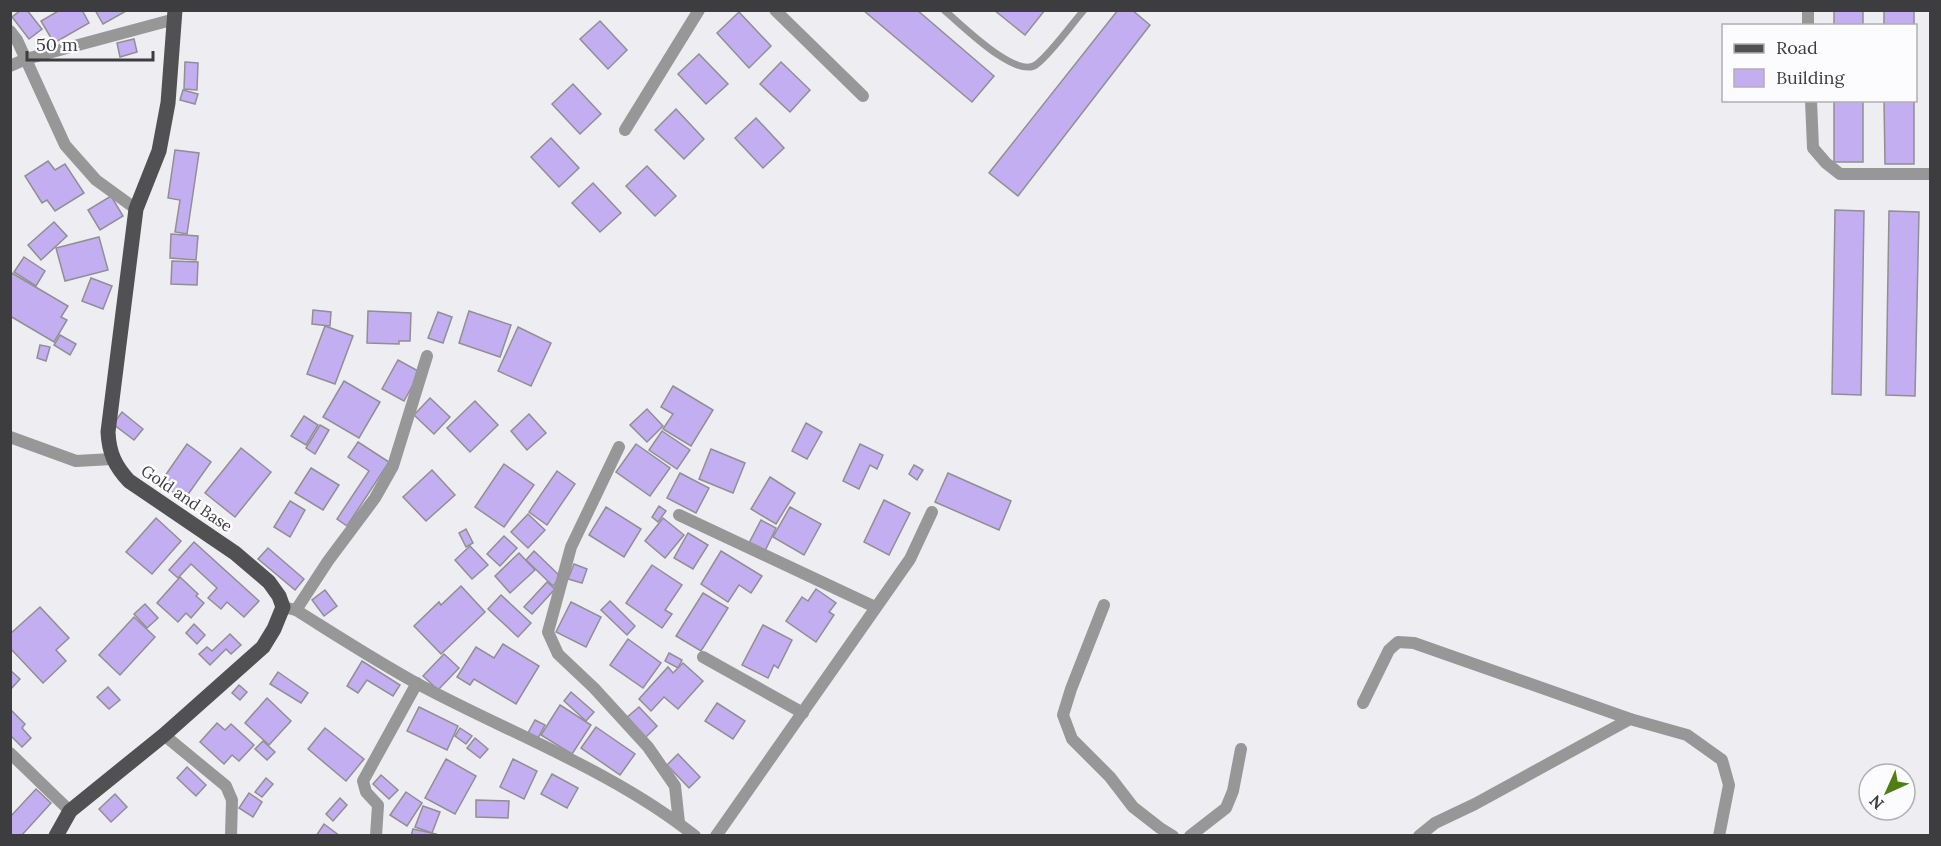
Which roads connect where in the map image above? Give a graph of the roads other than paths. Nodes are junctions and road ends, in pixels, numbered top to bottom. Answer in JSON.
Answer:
{"nodes":[{"id":1,"x":699,"y":10,"type":"edge"},
{"id":2,"x":775,"y":10,"type":"edge"},
{"id":3,"x":944,"y":10,"type":"edge"},
{"id":4,"x":1084,"y":10,"type":"edge"},
{"id":5,"x":175,"y":15,"type":"edge"},
{"id":6,"x":10,"y":31,"type":"edge"},
{"id":7,"x":26,"y":59,"type":"junction"},
{"id":8,"x":10,"y":66,"type":"edge"},
{"id":9,"x":863,"y":96,"type":"dead end"},
{"id":10,"x":1811,"y":102,"type":"edge"},
{"id":11,"x":626,"y":130,"type":"dead end"},
{"id":12,"x":1930,"y":174,"type":"edge"},
{"id":13,"x":136,"y":209,"type":"junction"},
{"id":14,"x":427,"y":356,"type":"dead end"},
{"id":15,"x":10,"y":437,"type":"edge"},
{"id":16,"x":619,"y":447,"type":"dead end"},
{"id":17,"x":112,"y":459,"type":"junction"},
{"id":18,"x":932,"y":512,"type":"dead end"},
{"id":19,"x":679,"y":515,"type":"dead end"},
{"id":20,"x":1104,"y":605,"type":"dead end"},
{"id":21,"x":875,"y":607,"type":"junction"},
{"id":22,"x":289,"y":609,"type":"junction"},
{"id":23,"x":703,"y":657,"type":"dead end"},
{"id":24,"x":417,"y":683,"type":"junction"},
{"id":25,"x":1363,"y":703,"type":"dead end"},
{"id":26,"x":802,"y":713,"type":"junction"},
{"id":27,"x":1630,"y":718,"type":"junction"},
{"id":28,"x":164,"y":735,"type":"junction"},
{"id":29,"x":1241,"y":749,"type":"dead end"},
{"id":30,"x":10,"y":753,"type":"edge"},
{"id":31,"x":70,"y":811,"type":"junction"},
{"id":32,"x":679,"y":823,"type":"junction"},
{"id":33,"x":56,"y":836,"type":"edge"},
{"id":34,"x":231,"y":836,"type":"edge"},
{"id":35,"x":376,"y":836,"type":"edge"},
{"id":36,"x":695,"y":836,"type":"edge"},
{"id":37,"x":716,"y":836,"type":"edge"},
{"id":38,"x":1173,"y":836,"type":"edge"},
{"id":39,"x":1190,"y":836,"type":"edge"},
{"id":40,"x":1419,"y":836,"type":"edge"},
{"id":41,"x":1719,"y":836,"type":"edge"}],
"edges":[{"from":1,"to":11,"type":"street"},
{"from":2,"to":9,"type":"street"},
{"from":3,"to":4,"type":"lane"},
{"from":5,"to":7,"type":"street"},
{"from":5,"to":13,"type":"main road"},
{"from":6,"to":7,"type":"street"},
{"from":7,"to":8,"type":"street"},
{"from":7,"to":13,"type":"street"},
{"from":10,"to":12,"type":"street"},
{"from":13,"to":17,"type":"main road"},
{"from":14,"to":22,"type":"street"},
{"from":15,"to":17,"type":"street"},
{"from":16,"to":32,"type":"street"},
{"from":17,"to":22,"type":"main road","name":"Gold and Base"},
{"from":18,"to":21,"type":"street"},
{"from":19,"to":21,"type":"street"},
{"from":20,"to":38,"type":"street"},
{"from":21,"to":26,"type":"street"},
{"from":22,"to":24,"type":"street"},
{"from":22,"to":28,"type":"main road"},
{"from":23,"to":26,"type":"street"},
{"from":24,"to":32,"type":"street"},
{"from":24,"to":35,"type":"street"},
{"from":25,"to":27,"type":"street"},
{"from":26,"to":37,"type":"street"},
{"from":27,"to":40,"type":"street"},
{"from":27,"to":41,"type":"street"},
{"from":28,"to":31,"type":"main road"},
{"from":28,"to":34,"type":"street"},
{"from":29,"to":39,"type":"street"},
{"from":30,"to":31,"type":"street"},
{"from":31,"to":33,"type":"main road"},
{"from":32,"to":36,"type":"street"}]}
